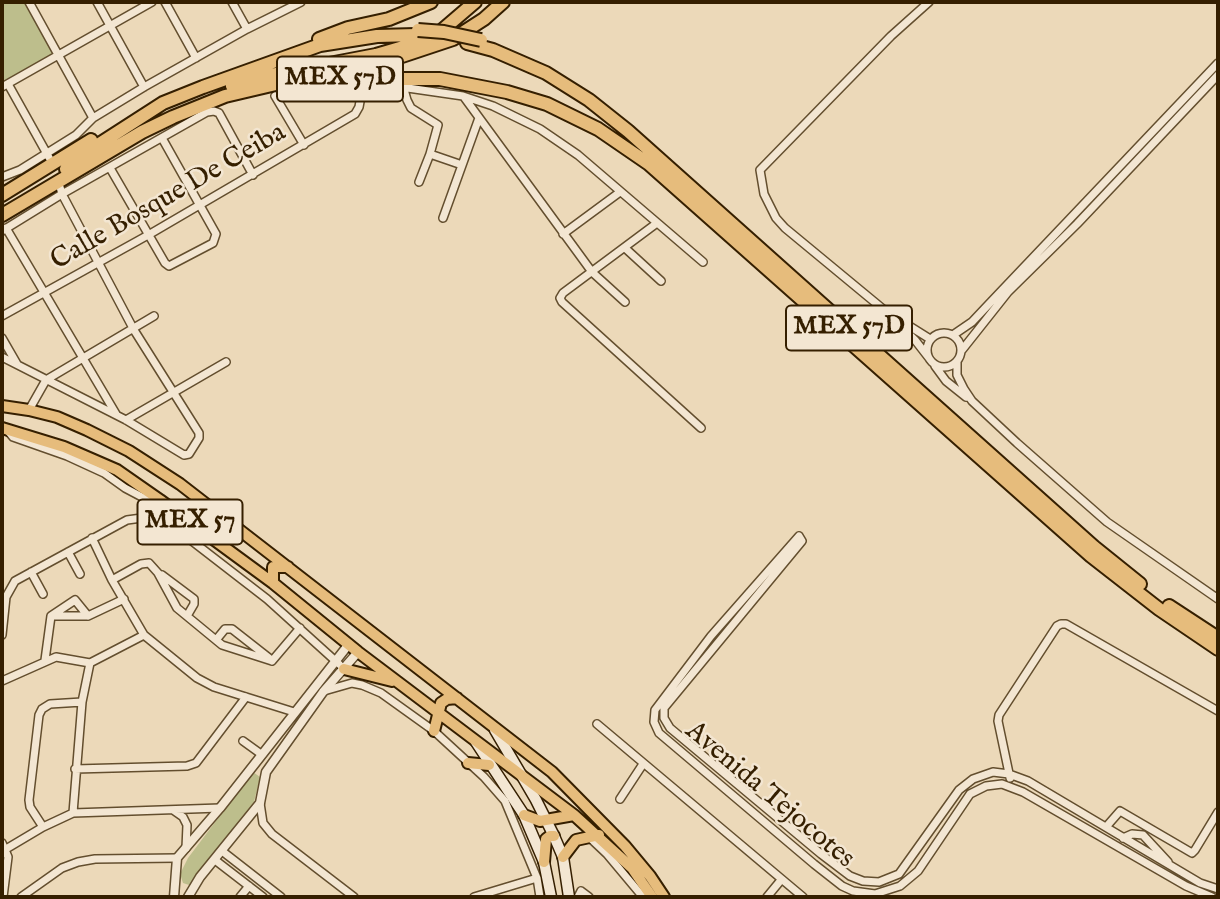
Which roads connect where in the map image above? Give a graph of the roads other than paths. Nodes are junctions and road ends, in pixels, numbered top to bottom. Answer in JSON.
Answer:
{"nodes":[{"id":1,"x":29,"y":2,"type":"edge"},
{"id":2,"x":97,"y":2,"type":"edge"},
{"id":3,"x":152,"y":2,"type":"edge"},
{"id":4,"x":165,"y":2,"type":"edge"},
{"id":5,"x":232,"y":2,"type":"edge"},
{"id":6,"x":301,"y":2,"type":"edge"},
{"id":7,"x":431,"y":2,"type":"edge"},
{"id":8,"x":475,"y":2,"type":"edge"},
{"id":9,"x":503,"y":2,"type":"edge"},
{"id":10,"x":929,"y":2,"type":"edge"},
{"id":11,"x":111,"y":26,"type":"junction"},
{"id":12,"x":247,"y":29,"type":"junction"},
{"id":13,"x":417,"y":33,"type":"junction"},
{"id":14,"x":316,"y":40,"type":"junction"},
{"id":15,"x":60,"y":55,"type":"junction"},
{"id":16,"x":196,"y":58,"type":"junction"},
{"id":17,"x":1218,"y":63,"type":"edge"},
{"id":18,"x":1218,"y":75,"type":"edge"},
{"id":19,"x":5,"y":86,"type":"edge"},
{"id":20,"x":403,"y":86,"type":"junction"},
{"id":21,"x":144,"y":87,"type":"junction"},
{"id":22,"x":276,"y":90,"type":"junction"},
{"id":23,"x":463,"y":96,"type":"junction"},
{"id":24,"x":93,"y":118,"type":"junction"},
{"id":25,"x":479,"y":118,"type":"junction"},
{"id":26,"x":162,"y":138,"type":"junction"},
{"id":27,"x":304,"y":145,"type":"junction"},
{"id":28,"x":45,"y":153,"type":"junction"},
{"id":29,"x":430,"y":154,"type":"junction"},
{"id":30,"x":51,"y":161,"type":"dead end"},
{"id":31,"x":75,"y":163,"type":"junction"},
{"id":32,"x":462,"y":165,"type":"junction"},
{"id":33,"x":110,"y":168,"type":"junction"},
{"id":34,"x":253,"y":175,"type":"junction"},
{"id":35,"x":2,"y":177,"type":"edge"},
{"id":36,"x":419,"y":182,"type":"dead end"},
{"id":37,"x":61,"y":191,"type":"junction"},
{"id":38,"x":620,"y":192,"type":"junction"},
{"id":39,"x":2,"y":195,"type":"edge"},
{"id":40,"x":199,"y":203,"type":"junction"},
{"id":41,"x":2,"y":206,"type":"edge"},
{"id":42,"x":2,"y":215,"type":"edge"},
{"id":43,"x":443,"y":218,"type":"dead end"},
{"id":44,"x":657,"y":223,"type":"junction"},
{"id":45,"x":732,"y":223,"type":"junction"},
{"id":46,"x":4,"y":229,"type":"edge"},
{"id":47,"x":563,"y":233,"type":"junction"},
{"id":48,"x":150,"y":234,"type":"junction"},
{"id":49,"x":625,"y":248,"type":"junction"},
{"id":50,"x":703,"y":262,"type":"dead end"},
{"id":51,"x":98,"y":263,"type":"junction"},
{"id":52,"x":592,"y":272,"type":"junction"},
{"id":53,"x":661,"y":281,"type":"dead end"},
{"id":54,"x":44,"y":294,"type":"junction"},
{"id":55,"x":625,"y":302,"type":"dead end"},
{"id":56,"x":883,"y":309,"type":"junction"},
{"id":57,"x":2,"y":316,"type":"edge"},
{"id":58,"x":154,"y":316,"type":"dead end"},
{"id":59,"x":134,"y":330,"type":"junction"},
{"id":60,"x":953,"y":335,"type":"junction"},
{"id":61,"x":2,"y":338,"type":"edge"},
{"id":62,"x":930,"y":339,"type":"junction"},
{"id":63,"x":962,"y":350,"type":"junction"},
{"id":64,"x":2,"y":357,"type":"edge"},
{"id":65,"x":83,"y":359,"type":"junction"},
{"id":66,"x":931,"y":360,"type":"junction"},
{"id":67,"x":226,"y":362,"type":"dead end"},
{"id":68,"x":957,"y":362,"type":"junction"},
{"id":69,"x":17,"y":365,"type":"junction"},
{"id":70,"x":46,"y":380,"type":"junction"},
{"id":71,"x":174,"y":393,"type":"junction"},
{"id":72,"x":972,"y":401,"type":"junction"},
{"id":73,"x":2,"y":406,"type":"edge"},
{"id":74,"x":29,"y":410,"type":"junction"},
{"id":75,"x":117,"y":417,"type":"junction"},
{"id":76,"x":126,"y":421,"type":"junction"},
{"id":77,"x":3,"y":428,"type":"edge"},
{"id":78,"x":701,"y":428,"type":"dead end"},
{"id":79,"x":129,"y":451,"type":"junction"},
{"id":80,"x":117,"y":470,"type":"junction"},
{"id":81,"x":155,"y":497,"type":"junction"},
{"id":82,"x":92,"y":538,"type":"junction"},
{"id":83,"x":68,"y":552,"type":"junction"},
{"id":84,"x":288,"y":567,"type":"junction"},
{"id":85,"x":31,"y":572,"type":"junction"},
{"id":86,"x":158,"y":573,"type":"junction"},
{"id":87,"x":80,"y":574,"type":"dead end"},
{"id":88,"x":112,"y":580,"type":"junction"},
{"id":89,"x":273,"y":583,"type":"junction"},
{"id":90,"x":43,"y":594,"type":"dead end"},
{"id":91,"x":124,"y":599,"type":"junction"},
{"id":92,"x":1218,"y":599,"type":"edge"},
{"id":93,"x":51,"y":616,"type":"junction"},
{"id":94,"x":88,"y":616,"type":"junction"},
{"id":95,"x":187,"y":616,"type":"junction"},
{"id":96,"x":364,"y":626,"type":"junction"},
{"id":97,"x":300,"y":628,"type":"junction"},
{"id":98,"x":2,"y":635,"type":"edge"},
{"id":99,"x":144,"y":635,"type":"junction"},
{"id":100,"x":1218,"y":638,"type":"edge"},
{"id":101,"x":216,"y":640,"type":"junction"},
{"id":102,"x":349,"y":644,"type":"junction"},
{"id":103,"x":1218,"y":649,"type":"edge"},
{"id":104,"x":358,"y":652,"type":"junction"},
{"id":105,"x":45,"y":660,"type":"junction"},
{"id":106,"x":272,"y":661,"type":"junction"},
{"id":107,"x":334,"y":661,"type":"junction"},
{"id":108,"x":90,"y":663,"type":"junction"},
{"id":109,"x":344,"y":669,"type":"junction"},
{"id":110,"x":2,"y":681,"type":"edge"},
{"id":111,"x":397,"y":682,"type":"junction"},
{"id":112,"x":315,"y":685,"type":"junction"},
{"id":113,"x":323,"y":692,"type":"junction"},
{"id":114,"x":246,"y":697,"type":"junction"},
{"id":115,"x":457,"y":698,"type":"junction"},
{"id":116,"x":82,"y":702,"type":"junction"},
{"id":117,"x":1218,"y":711,"type":"edge"},
{"id":118,"x":294,"y":712,"type":"junction"},
{"id":119,"x":438,"y":712,"type":"junction"},
{"id":120,"x":493,"y":724,"type":"junction"},
{"id":121,"x":597,"y":724,"type":"dead end"},
{"id":122,"x":433,"y":731,"type":"junction"},
{"id":123,"x":475,"y":739,"type":"junction"},
{"id":124,"x":243,"y":741,"type":"dead end"},
{"id":125,"x":261,"y":754,"type":"junction"},
{"id":126,"x":468,"y":763,"type":"junction"},
{"id":127,"x":253,"y":764,"type":"junction"},
{"id":128,"x":643,"y":764,"type":"junction"},
{"id":129,"x":489,"y":765,"type":"junction"},
{"id":130,"x":75,"y":769,"type":"junction"},
{"id":131,"x":518,"y":770,"type":"junction"},
{"id":132,"x":266,"y":772,"type":"junction"},
{"id":133,"x":1009,"y":774,"type":"junction"},
{"id":134,"x":1011,"y":786,"type":"junction"},
{"id":135,"x":620,"y":799,"type":"dead end"},
{"id":136,"x":260,"y":803,"type":"junction"},
{"id":137,"x":220,"y":807,"type":"junction"},
{"id":138,"x":173,"y":810,"type":"junction"},
{"id":139,"x":73,"y":813,"type":"junction"},
{"id":140,"x":1218,"y":813,"type":"edge"},
{"id":141,"x":574,"y":814,"type":"junction"},
{"id":142,"x":524,"y":816,"type":"junction"},
{"id":143,"x":546,"y":820,"type":"junction"},
{"id":144,"x":43,"y":827,"type":"junction"},
{"id":145,"x":1106,"y":827,"type":"junction"},
{"id":146,"x":554,"y":836,"type":"junction"},
{"id":147,"x":593,"y":836,"type":"junction"},
{"id":148,"x":1124,"y":838,"type":"junction"},
{"id":149,"x":1108,"y":841,"type":"junction"},
{"id":150,"x":4,"y":846,"type":"edge"},
{"id":151,"x":186,"y":848,"type":"junction"},
{"id":152,"x":222,"y":851,"type":"junction"},
{"id":153,"x":563,"y":857,"type":"junction"},
{"id":154,"x":177,"y":858,"type":"junction"},
{"id":155,"x":215,"y":860,"type":"junction"},
{"id":156,"x":544,"y":862,"type":"junction"},
{"id":157,"x":1174,"y":867,"type":"junction"},
{"id":158,"x":177,"y":877,"type":"junction"},
{"id":159,"x":537,"y":878,"type":"junction"},
{"id":160,"x":781,"y":880,"type":"junction"},
{"id":161,"x":249,"y":886,"type":"junction"},
{"id":162,"x":1218,"y":889,"type":"edge"},
{"id":163,"x":189,"y":893,"type":"edge"},
{"id":164,"x":33,"y":894,"type":"edge"},
{"id":165,"x":495,"y":894,"type":"edge"},
{"id":166,"x":3,"y":897,"type":"edge"},
{"id":167,"x":21,"y":897,"type":"edge"},
{"id":168,"x":174,"y":897,"type":"edge"},
{"id":169,"x":240,"y":897,"type":"edge"},
{"id":170,"x":263,"y":897,"type":"edge"},
{"id":171,"x":281,"y":897,"type":"edge"},
{"id":172,"x":354,"y":897,"type":"edge"},
{"id":173,"x":474,"y":897,"type":"edge"},
{"id":174,"x":540,"y":897,"type":"edge"},
{"id":175,"x":551,"y":897,"type":"edge"},
{"id":176,"x":569,"y":897,"type":"edge"},
{"id":177,"x":578,"y":897,"type":"edge"},
{"id":178,"x":589,"y":897,"type":"edge"},
{"id":179,"x":643,"y":897,"type":"edge"},
{"id":180,"x":652,"y":897,"type":"edge"},
{"id":181,"x":664,"y":897,"type":"edge"},
{"id":182,"x":767,"y":897,"type":"edge"},
{"id":183,"x":803,"y":897,"type":"edge"},
{"id":184,"x":1212,"y":897,"type":"edge"}],
"edges":[{"from":1,"to":15,"type":"street"},
{"from":2,"to":11,"type":"street"},
{"from":3,"to":11,"type":"street"},
{"from":4,"to":16,"type":"street"},
{"from":5,"to":12,"type":"street"},
{"from":6,"to":12,"type":"street"},
{"from":7,"to":14,"type":"highway"},
{"from":8,"to":31,"type":"highway"},
{"from":9,"to":22,"type":"highway"},
{"from":10,"to":56,"type":"street"},
{"from":11,"to":15,"type":"street"},
{"from":11,"to":21,"type":"street"},
{"from":12,"to":16,"type":"street"},
{"from":13,"to":14,"type":"highway"},
{"from":13,"to":31,"type":"highway","number":"MEX 57D"},
{"from":13,"to":45,"type":"highway","number":"MEX 57D"},
{"from":13,"to":45,"type":"highway","bridge":true},
{"from":14,"to":39,"type":"highway"},
{"from":15,"to":19,"type":"street"},
{"from":15,"to":24,"type":"street"},
{"from":16,"to":21,"type":"street"},
{"from":17,"to":60,"type":"street"},
{"from":18,"to":63,"type":"street"},
{"from":19,"to":28,"type":"street"},
{"from":20,"to":23,"type":"street"},
{"from":20,"to":27,"type":"street","name":"Calle Bosque De Ceiba"},
{"from":20,"to":29,"type":"street"},
{"from":21,"to":24,"type":"street"},
{"from":22,"to":27,"type":"street"},
{"from":22,"to":42,"type":"highway","number":"MEX 57D"},
{"from":22,"to":103,"type":"highway","number":"MEX 57D"},
{"from":23,"to":25,"type":"street"},
{"from":23,"to":38,"type":"street"},
{"from":24,"to":28,"type":"street"},
{"from":25,"to":32,"type":"street"},
{"from":25,"to":47,"type":"street"},
{"from":26,"to":33,"type":"street"},
{"from":26,"to":34,"type":"street"},
{"from":26,"to":40,"type":"street"},
{"from":27,"to":34,"type":"street","name":"Calle Bosque De Ceiba"},
{"from":28,"to":30,"type":"street"},
{"from":28,"to":35,"type":"street"},
{"from":29,"to":32,"type":"street"},
{"from":29,"to":36,"type":"street"},
{"from":31,"to":41,"type":"highway","number":"MEX 57D"},
{"from":32,"to":43,"type":"street"},
{"from":33,"to":37,"type":"street"},
{"from":33,"to":48,"type":"street"},
{"from":34,"to":40,"type":"street","name":"Calle Bosque De Ceiba"},
{"from":37,"to":46,"type":"street"},
{"from":37,"to":51,"type":"street"},
{"from":38,"to":44,"type":"street"},
{"from":38,"to":47,"type":"street"},
{"from":40,"to":48,"type":"street","name":"Calle Bosque De Ceiba"},
{"from":40,"to":48,"type":"street"},
{"from":44,"to":49,"type":"street"},
{"from":44,"to":50,"type":"street"},
{"from":45,"to":100,"type":"highway","number":"MEX 57D"},
{"from":46,"to":54,"type":"street"},
{"from":47,"to":52,"type":"street"},
{"from":48,"to":51,"type":"street","name":"Calle Bosque De Ceiba"},
{"from":49,"to":52,"type":"street"},
{"from":49,"to":53,"type":"street"},
{"from":51,"to":54,"type":"street","name":"Calle Bosque De Ceiba"},
{"from":51,"to":59,"type":"street"},
{"from":52,"to":55,"type":"street"},
{"from":52,"to":78,"type":"street"},
{"from":54,"to":57,"type":"street","name":"Calle Bosque De Ceiba"},
{"from":54,"to":65,"type":"street"},
{"from":56,"to":62,"type":"street"},
{"from":56,"to":66,"type":"street"},
{"from":58,"to":59,"type":"street"},
{"from":59,"to":65,"type":"street"},
{"from":59,"to":71,"type":"street"},
{"from":60,"to":62,"type":"street"},
{"from":60,"to":63,"type":"street"},
{"from":61,"to":69,"type":"street"},
{"from":62,"to":66,"type":"street"},
{"from":63,"to":68,"type":"street"},
{"from":64,"to":69,"type":"street"},
{"from":65,"to":70,"type":"street"},
{"from":65,"to":75,"type":"street"},
{"from":66,"to":68,"type":"street"},
{"from":66,"to":72,"type":"street"},
{"from":67,"to":71,"type":"street"},
{"from":68,"to":72,"type":"street"},
{"from":69,"to":70,"type":"street"},
{"from":70,"to":74,"type":"street"},
{"from":70,"to":75,"type":"street"},
{"from":71,"to":76,"type":"street"},
{"from":71,"to":76,"type":"street"},
{"from":72,"to":92,"type":"street"},
{"from":73,"to":74,"type":"main road","number":"MEX 57"},
{"from":74,"to":79,"type":"main road","number":"MEX 57"},
{"from":75,"to":76,"type":"street"},
{"from":77,"to":80,"type":"main road","number":"MEX 57"},
{"from":77,"to":81,"type":"street"},
{"from":79,"to":80,"type":"main road"},
{"from":79,"to":84,"type":"main road","number":"MEX 57"},
{"from":80,"to":81,"type":"main road","number":"MEX 57"},
{"from":81,"to":89,"type":"main road","number":"MEX 57"},
{"from":82,"to":83,"type":"street"},
{"from":82,"to":88,"type":"street"},
{"from":82,"to":97,"type":"street"},
{"from":83,"to":85,"type":"street"},
{"from":83,"to":87,"type":"street"},
{"from":84,"to":89,"type":"main road"},
{"from":84,"to":96,"type":"main road","number":"MEX 57"},
{"from":85,"to":90,"type":"street"},
{"from":85,"to":98,"type":"street"},
{"from":86,"to":88,"type":"street"},
{"from":86,"to":95,"type":"street"},
{"from":86,"to":95,"type":"street"},
{"from":88,"to":91,"type":"street"},
{"from":89,"to":102,"type":"main road","number":"MEX 57"},
{"from":91,"to":94,"type":"street"},
{"from":91,"to":99,"type":"street"},
{"from":93,"to":94,"type":"street"},
{"from":93,"to":94,"type":"street"},
{"from":93,"to":105,"type":"street"},
{"from":95,"to":101,"type":"street"},
{"from":96,"to":104,"type":"main road"},
{"from":96,"to":115,"type":"main road","number":"MEX 57"},
{"from":97,"to":106,"type":"street"},
{"from":97,"to":107,"type":"street"},
{"from":99,"to":108,"type":"street"},
{"from":99,"to":114,"type":"street"},
{"from":101,"to":106,"type":"street"},
{"from":101,"to":106,"type":"street"},
{"from":102,"to":104,"type":"main road","number":"MEX 57"},
{"from":102,"to":107,"type":"street"},
{"from":104,"to":109,"type":"street"},
{"from":104,"to":111,"type":"main road","number":"MEX 57"},
{"from":105,"to":108,"type":"street"},
{"from":105,"to":110,"type":"street"},
{"from":107,"to":109,"type":"street"},
{"from":107,"to":112,"type":"street"},
{"from":108,"to":116,"type":"street"},
{"from":109,"to":111,"type":"main road"},
{"from":109,"to":113,"type":"street"},
{"from":111,"to":119,"type":"main road","number":"MEX 57"},
{"from":112,"to":113,"type":"street"},
{"from":112,"to":118,"type":"street"},
{"from":113,"to":122,"type":"street"},
{"from":113,"to":132,"type":"street"},
{"from":114,"to":118,"type":"street"},
{"from":114,"to":130,"type":"street"},
{"from":115,"to":119,"type":"main road"},
{"from":115,"to":120,"type":"main road","number":"MEX 57"},
{"from":116,"to":130,"type":"street"},
{"from":116,"to":144,"type":"street"},
{"from":117,"to":133,"type":"street"},
{"from":118,"to":125,"type":"street"},
{"from":119,"to":122,"type":"main road"},
{"from":119,"to":123,"type":"main road","number":"MEX 57"},
{"from":120,"to":131,"type":"main road"},
{"from":120,"to":181,"type":"main road","number":"MEX 57"},
{"from":121,"to":128,"type":"street"},
{"from":122,"to":126,"type":"street"},
{"from":123,"to":129,"type":"main road"},
{"from":123,"to":131,"type":"main road","number":"MEX 57"},
{"from":124,"to":125,"type":"street"},
{"from":125,"to":127,"type":"street"},
{"from":126,"to":129,"type":"main road"},
{"from":126,"to":159,"type":"street"},
{"from":127,"to":132,"type":"street"},
{"from":127,"to":137,"type":"street"},
{"from":128,"to":135,"type":"street"},
{"from":128,"to":160,"type":"street"},
{"from":129,"to":142,"type":"main road"},
{"from":130,"to":139,"type":"street"},
{"from":131,"to":141,"type":"main road","number":"MEX 57"},
{"from":131,"to":143,"type":"main road"},
{"from":132,"to":136,"type":"street"},
{"from":133,"to":134,"type":"street"},
{"from":133,"to":134,"type":"street","name":"Avenida Tejocotes"},
{"from":133,"to":145,"type":"street"},
{"from":134,"to":149,"type":"street"},
{"from":136,"to":152,"type":"street"},
{"from":136,"to":172,"type":"street"},
{"from":137,"to":138,"type":"street"},
{"from":137,"to":151,"type":"street"},
{"from":138,"to":139,"type":"street"},
{"from":138,"to":151,"type":"street"},
{"from":139,"to":144,"type":"street"},
{"from":140,"to":145,"type":"street"},
{"from":141,"to":143,"type":"main road"},
{"from":141,"to":147,"type":"main road","number":"MEX 57"},
{"from":142,"to":143,"type":"main road"},
{"from":142,"to":156,"type":"main road"},
{"from":143,"to":146,"type":"main road"},
{"from":144,"to":150,"type":"street"},
{"from":145,"to":148,"type":"street"},
{"from":146,"to":153,"type":"main road"},
{"from":146,"to":156,"type":"main road"},
{"from":147,"to":153,"type":"main road"},
{"from":147,"to":179,"type":"street"},
{"from":147,"to":180,"type":"main road","number":"MEX 57"},
{"from":148,"to":149,"type":"street"},
{"from":148,"to":157,"type":"street"},
{"from":148,"to":157,"type":"street"},
{"from":149,"to":184,"type":"street"},
{"from":150,"to":166,"type":"street"},
{"from":151,"to":154,"type":"street"},
{"from":152,"to":155,"type":"street"},
{"from":152,"to":171,"type":"street"},
{"from":153,"to":176,"type":"main road"},
{"from":154,"to":158,"type":"street"},
{"from":154,"to":164,"type":"street"},
{"from":155,"to":161,"type":"street"},
{"from":155,"to":163,"type":"street"},
{"from":156,"to":175,"type":"main road"},
{"from":157,"to":162,"type":"street"},
{"from":158,"to":163,"type":"street"},
{"from":158,"to":168,"type":"street"},
{"from":159,"to":165,"type":"street"},
{"from":159,"to":174,"type":"street"},
{"from":160,"to":182,"type":"street"},
{"from":160,"to":183,"type":"street"},
{"from":161,"to":169,"type":"street"},
{"from":161,"to":170,"type":"street"},
{"from":164,"to":167,"type":"street"},
{"from":165,"to":173,"type":"street"},
{"from":177,"to":178,"type":"street"}]}
